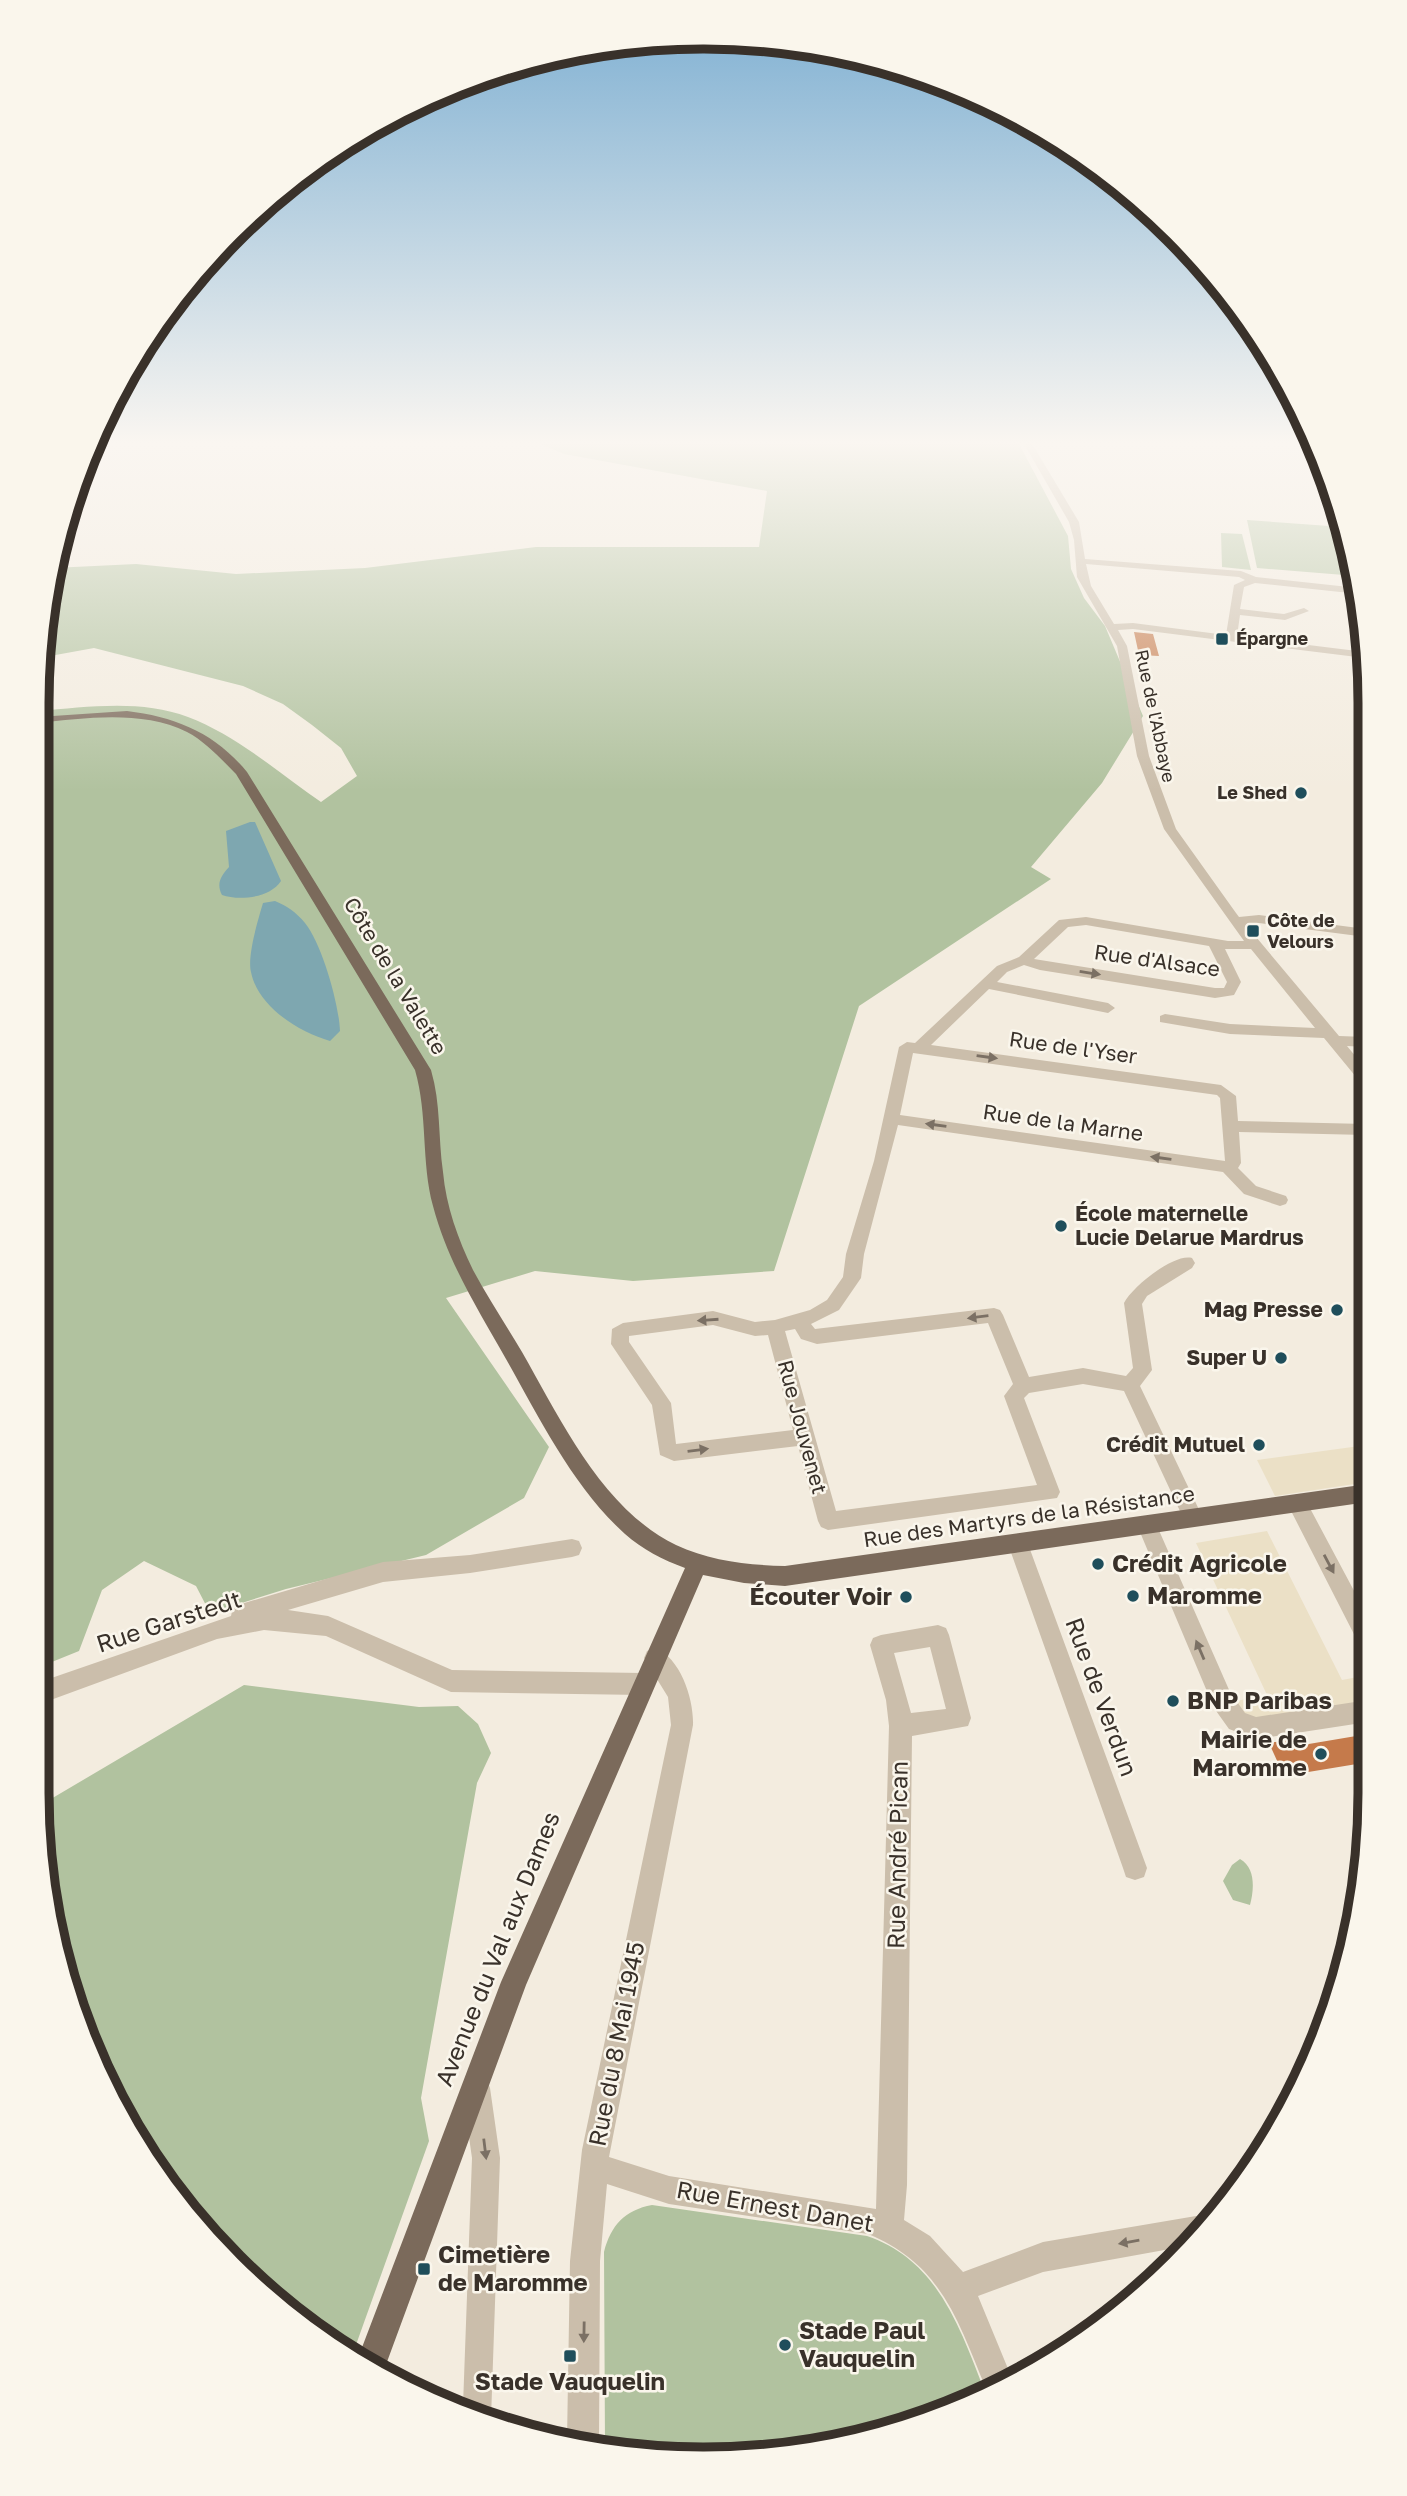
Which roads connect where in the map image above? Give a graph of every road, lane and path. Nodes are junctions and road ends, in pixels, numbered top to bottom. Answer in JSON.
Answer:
{"nodes":[{"id":1,"x":1080,"y":561,"type":"joint"},
{"id":2,"x":1254,"y":580,"type":"junction"},
{"id":3,"x":1347,"y":590,"type":"edge"},
{"id":4,"x":1236,"y":611,"type":"junction"},
{"id":5,"x":1304,"y":611,"type":"dead end"},
{"id":6,"x":1113,"y":627,"type":"junction"},
{"id":7,"x":1231,"y":638,"type":"junction"},
{"id":8,"x":1356,"y":654,"type":"edge"},
{"id":9,"x":49,"y":719,"type":"edge"},
{"id":10,"x":1233,"y":919,"type":"junction"},
{"id":11,"x":1358,"y":932,"type":"edge"},
{"id":12,"x":1214,"y":941,"type":"junction"},
{"id":13,"x":1256,"y":945,"type":"junction"},
{"id":14,"x":1024,"y":960,"type":"junction"},
{"id":15,"x":986,"y":984,"type":"junction"},
{"id":16,"x":1108,"y":1008,"type":"dead end"},
{"id":17,"x":1165,"y":1019,"type":"dead end"},
{"id":18,"x":1331,"y":1037,"type":"junction"},
{"id":19,"x":1358,"y":1041,"type":"edge"},
{"id":20,"x":919,"y":1048,"type":"junction"},
{"id":21,"x":1358,"y":1069,"type":"edge"},
{"id":22,"x":892,"y":1119,"type":"junction"},
{"id":23,"x":1231,"y":1125,"type":"junction"},
{"id":24,"x":1358,"y":1129,"type":"edge"},
{"id":25,"x":1228,"y":1167,"type":"junction"},
{"id":26,"x":1280,"y":1200,"type":"dead end"},
{"id":27,"x":1186,"y":1263,"type":"dead end"},
{"id":28,"x":800,"y":1321,"type":"junction"},
{"id":29,"x":775,"y":1327,"type":"junction"},
{"id":30,"x":1130,"y":1384,"type":"junction"},
{"id":31,"x":1023,"y":1386,"type":"junction"},
{"id":32,"x":805,"y":1437,"type":"junction"},
{"id":33,"x":1358,"y":1494,"type":"edge"},
{"id":34,"x":1297,"y":1503,"type":"junction"},
{"id":35,"x":1193,"y":1518,"type":"junction"},
{"id":36,"x":1147,"y":1525,"type":"junction"},
{"id":37,"x":1018,"y":1544,"type":"junction"},
{"id":38,"x":572,"y":1548,"type":"dead end"},
{"id":39,"x":697,"y":1564,"type":"junction"},
{"id":40,"x":1358,"y":1620,"type":"edge"},
{"id":41,"x":218,"y":1629,"type":"junction"},
{"id":42,"x":655,"y":1658,"type":"junction"},
{"id":43,"x":643,"y":1684,"type":"junction"},
{"id":44,"x":49,"y":1690,"type":"edge"},
{"id":45,"x":1358,"y":1713,"type":"edge"},
{"id":46,"x":901,"y":1726,"type":"dead end"},
{"id":47,"x":1135,"y":1868,"type":"dead end"},
{"id":48,"x":475,"y":2081,"type":"junction"},
{"id":49,"x":594,"y":2166,"type":"junction"},
{"id":50,"x":889,"y":2227,"type":"junction"},
{"id":51,"x":1189,"y":2231,"type":"edge"},
{"id":52,"x":959,"y":2288,"type":"junction"},
{"id":53,"x":373,"y":2357,"type":"edge"},
{"id":54,"x":997,"y":2378,"type":"edge"},
{"id":55,"x":478,"y":2406,"type":"edge"},
{"id":56,"x":583,"y":2435,"type":"edge"}],
"edges":[{"from":1,"to":2,"type":"street"},
{"from":1,"to":6,"type":"street","name":"Rue de l'Abbaye"},
{"from":2,"to":3,"type":"street"},
{"from":2,"to":4,"type":"street"},
{"from":4,"to":5,"type":"street"},
{"from":4,"to":7,"type":"street"},
{"from":6,"to":7,"type":"street"},
{"from":6,"to":10,"type":"street","name":"Rue de l'Abbaye"},
{"from":7,"to":8,"type":"street"},
{"from":9,"to":39,"type":"main road","name":"Côte de la Valette"},
{"from":10,"to":11,"type":"street"},
{"from":10,"to":13,"type":"street","name":"Rue de l'Abbaye"},
{"from":12,"to":13,"type":"street","name":"Rue d'Alsace"},
{"from":12,"to":14,"type":"street","name":"Rue d'Alsace"},
{"from":14,"to":12,"type":"street","name":"Rue d'Alsace","one_way":true},
{"from":13,"to":18,"type":"street","name":"Rue de l'Abbaye"},
{"from":14,"to":15,"type":"street"},
{"from":15,"to":16,"type":"street"},
{"from":15,"to":20,"type":"street"},
{"from":17,"to":18,"type":"street"},
{"from":18,"to":19,"type":"street"},
{"from":18,"to":21,"type":"street","name":"Rue de l'Abbaye"},
{"from":20,"to":22,"type":"street"},
{"from":20,"to":23,"type":"street","name":"Rue de l'Yser","one_way":true},
{"from":25,"to":22,"type":"street","name":"Rue de la Marne","one_way":true},
{"from":22,"to":28,"type":"street"},
{"from":23,"to":24,"type":"street"},
{"from":23,"to":25,"type":"street"},
{"from":25,"to":26,"type":"street"},
{"from":27,"to":30,"type":"street"},
{"from":28,"to":29,"type":"street"},
{"from":31,"to":28,"type":"street","one_way":true},
{"from":29,"to":32,"type":"street","name":"Rue Jouvenet"},
{"from":29,"to":32,"type":"street","one_way":true},
{"from":30,"to":31,"type":"street"},
{"from":30,"to":35,"type":"street"},
{"from":31,"to":32,"type":"street","name":"Rue Jouvenet"},
{"from":33,"to":34,"type":"main road","name":"Rue des Martyrs de la Résistance"},
{"from":34,"to":35,"type":"main road","name":"Rue des Martyrs de la Résistance"},
{"from":34,"to":40,"type":"street","one_way":true},
{"from":35,"to":36,"type":"main road","name":"Rue des Martyrs de la Résistance"},
{"from":36,"to":37,"type":"main road","name":"Rue des Martyrs de la Résistance"},
{"from":45,"to":36,"type":"street","one_way":true},
{"from":37,"to":39,"type":"main road","name":"Rue des Martyrs de la Résistance"},
{"from":37,"to":47,"type":"street","name":"Rue de Verdun"},
{"from":38,"to":41,"type":"street"},
{"from":39,"to":42,"type":"main road","name":"Avenue du Val aux Dames"},
{"from":41,"to":43,"type":"street","name":"Rue Garstedt"},
{"from":41,"to":44,"type":"street","name":"Rue Garstedt"},
{"from":42,"to":43,"type":"main road","name":"Avenue du Val aux Dames"},
{"from":42,"to":49,"type":"street","name":"Rue du 8 Mai 1945"},
{"from":43,"to":48,"type":"main road","name":"Avenue du Val aux Dames"},
{"from":46,"to":50,"type":"street","name":"Rue André Pican"},
{"from":48,"to":53,"type":"main road","name":"Avenue du Val aux Dames"},
{"from":48,"to":55,"type":"street","one_way":true},
{"from":49,"to":50,"type":"street","name":"Rue Ernest Danet"},
{"from":49,"to":56,"type":"street","name":"Rue du 8 Mai 1945","one_way":true},
{"from":50,"to":52,"type":"street","name":"Rue Ernest Danet"},
{"from":51,"to":52,"type":"street","one_way":true},
{"from":52,"to":54,"type":"street","name":"Rue Ernest Danet"}]}
